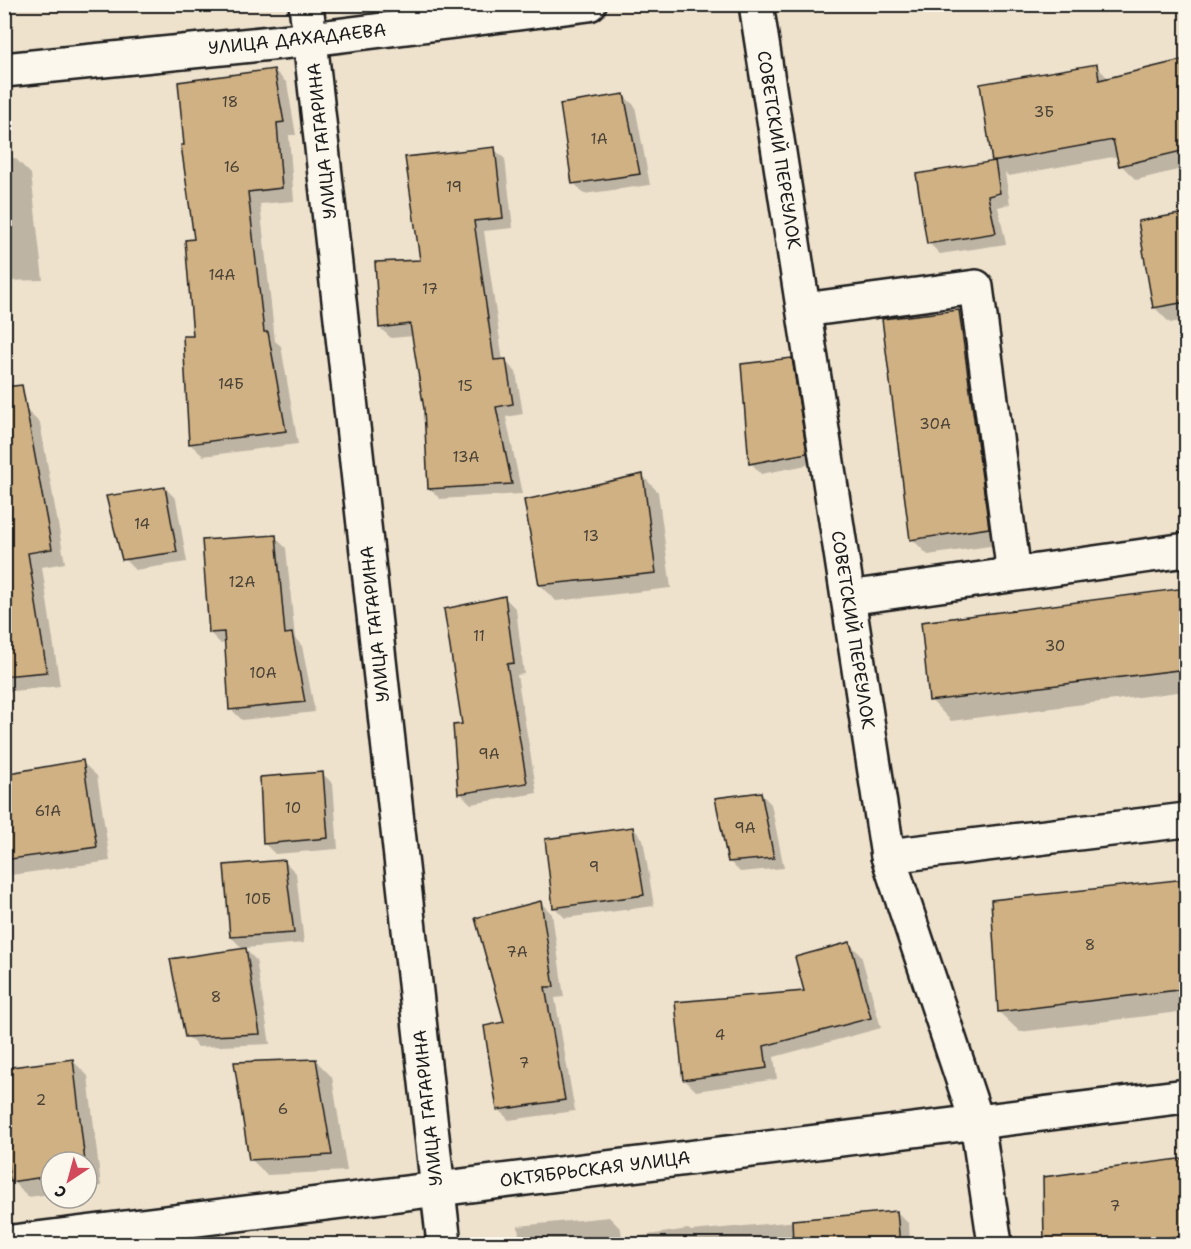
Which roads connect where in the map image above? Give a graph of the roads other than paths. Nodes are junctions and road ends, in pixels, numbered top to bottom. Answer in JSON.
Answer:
{"nodes":[{"id":1,"x":306,"y":4,"type":"edge"},
{"id":2,"x":589,"y":4,"type":"edge"},
{"id":3,"x":756,"y":4,"type":"edge"},
{"id":4,"x":310,"y":39,"type":"junction"},
{"id":5,"x":4,"y":70,"type":"edge"},
{"id":6,"x":804,"y":310,"type":"junction"},
{"id":7,"x":1186,"y":550,"type":"edge"},
{"id":8,"x":1014,"y":574,"type":"junction"},
{"id":9,"x":848,"y":598,"type":"junction"},
{"id":10,"x":1186,"y":820,"type":"edge"},
{"id":11,"x":888,"y":856,"type":"junction"},
{"id":12,"x":1186,"y":1096,"type":"edge"},
{"id":13,"x":977,"y":1122,"type":"junction"},
{"id":14,"x":437,"y":1189,"type":"junction"},
{"id":15,"x":4,"y":1243,"type":"edge"},
{"id":16,"x":444,"y":1245,"type":"edge"},
{"id":17,"x":995,"y":1245,"type":"edge"}],
"edges":[{"from":1,"to":4,"type":"street","name":"УЛИЦА ГАГАРИНА"},
{"from":2,"to":4,"type":"street","name":"УЛИЦА ДАХАДАЕВА"},
{"from":3,"to":6,"type":"street","name":"СОВЕТСКИЙ ПЕРЕУЛОК"},
{"from":4,"to":5,"type":"street","name":"УЛИЦА ДАХАДАЕВА"},
{"from":4,"to":14,"type":"street","name":"УЛИЦА ГАГАРИНА"},
{"from":6,"to":8,"type":"street"},
{"from":6,"to":9,"type":"street","name":"СОВЕТСКИЙ ПЕРЕУЛОК"},
{"from":7,"to":8,"type":"street"},
{"from":8,"to":9,"type":"street"},
{"from":9,"to":11,"type":"street","name":"СОВЕТСКИЙ ПЕРЕУЛОК"},
{"from":10,"to":11,"type":"street"},
{"from":11,"to":13,"type":"street","name":"СОВЕТСКИЙ ПЕРЕУЛОК"},
{"from":12,"to":13,"type":"street","name":"ОКТЯБРЬСКАЯ УЛИЦА"},
{"from":13,"to":14,"type":"street","name":"ОКТЯБРЬСКАЯ УЛИЦА"},
{"from":13,"to":17,"type":"street","name":"СОВЕТСКИЙ ПЕРЕУЛОК"},
{"from":14,"to":15,"type":"street","name":"ОКТЯБРЬСКАЯ УЛИЦА"},
{"from":14,"to":16,"type":"street","name":"УЛИЦА ГАГАРИНА"}]}
